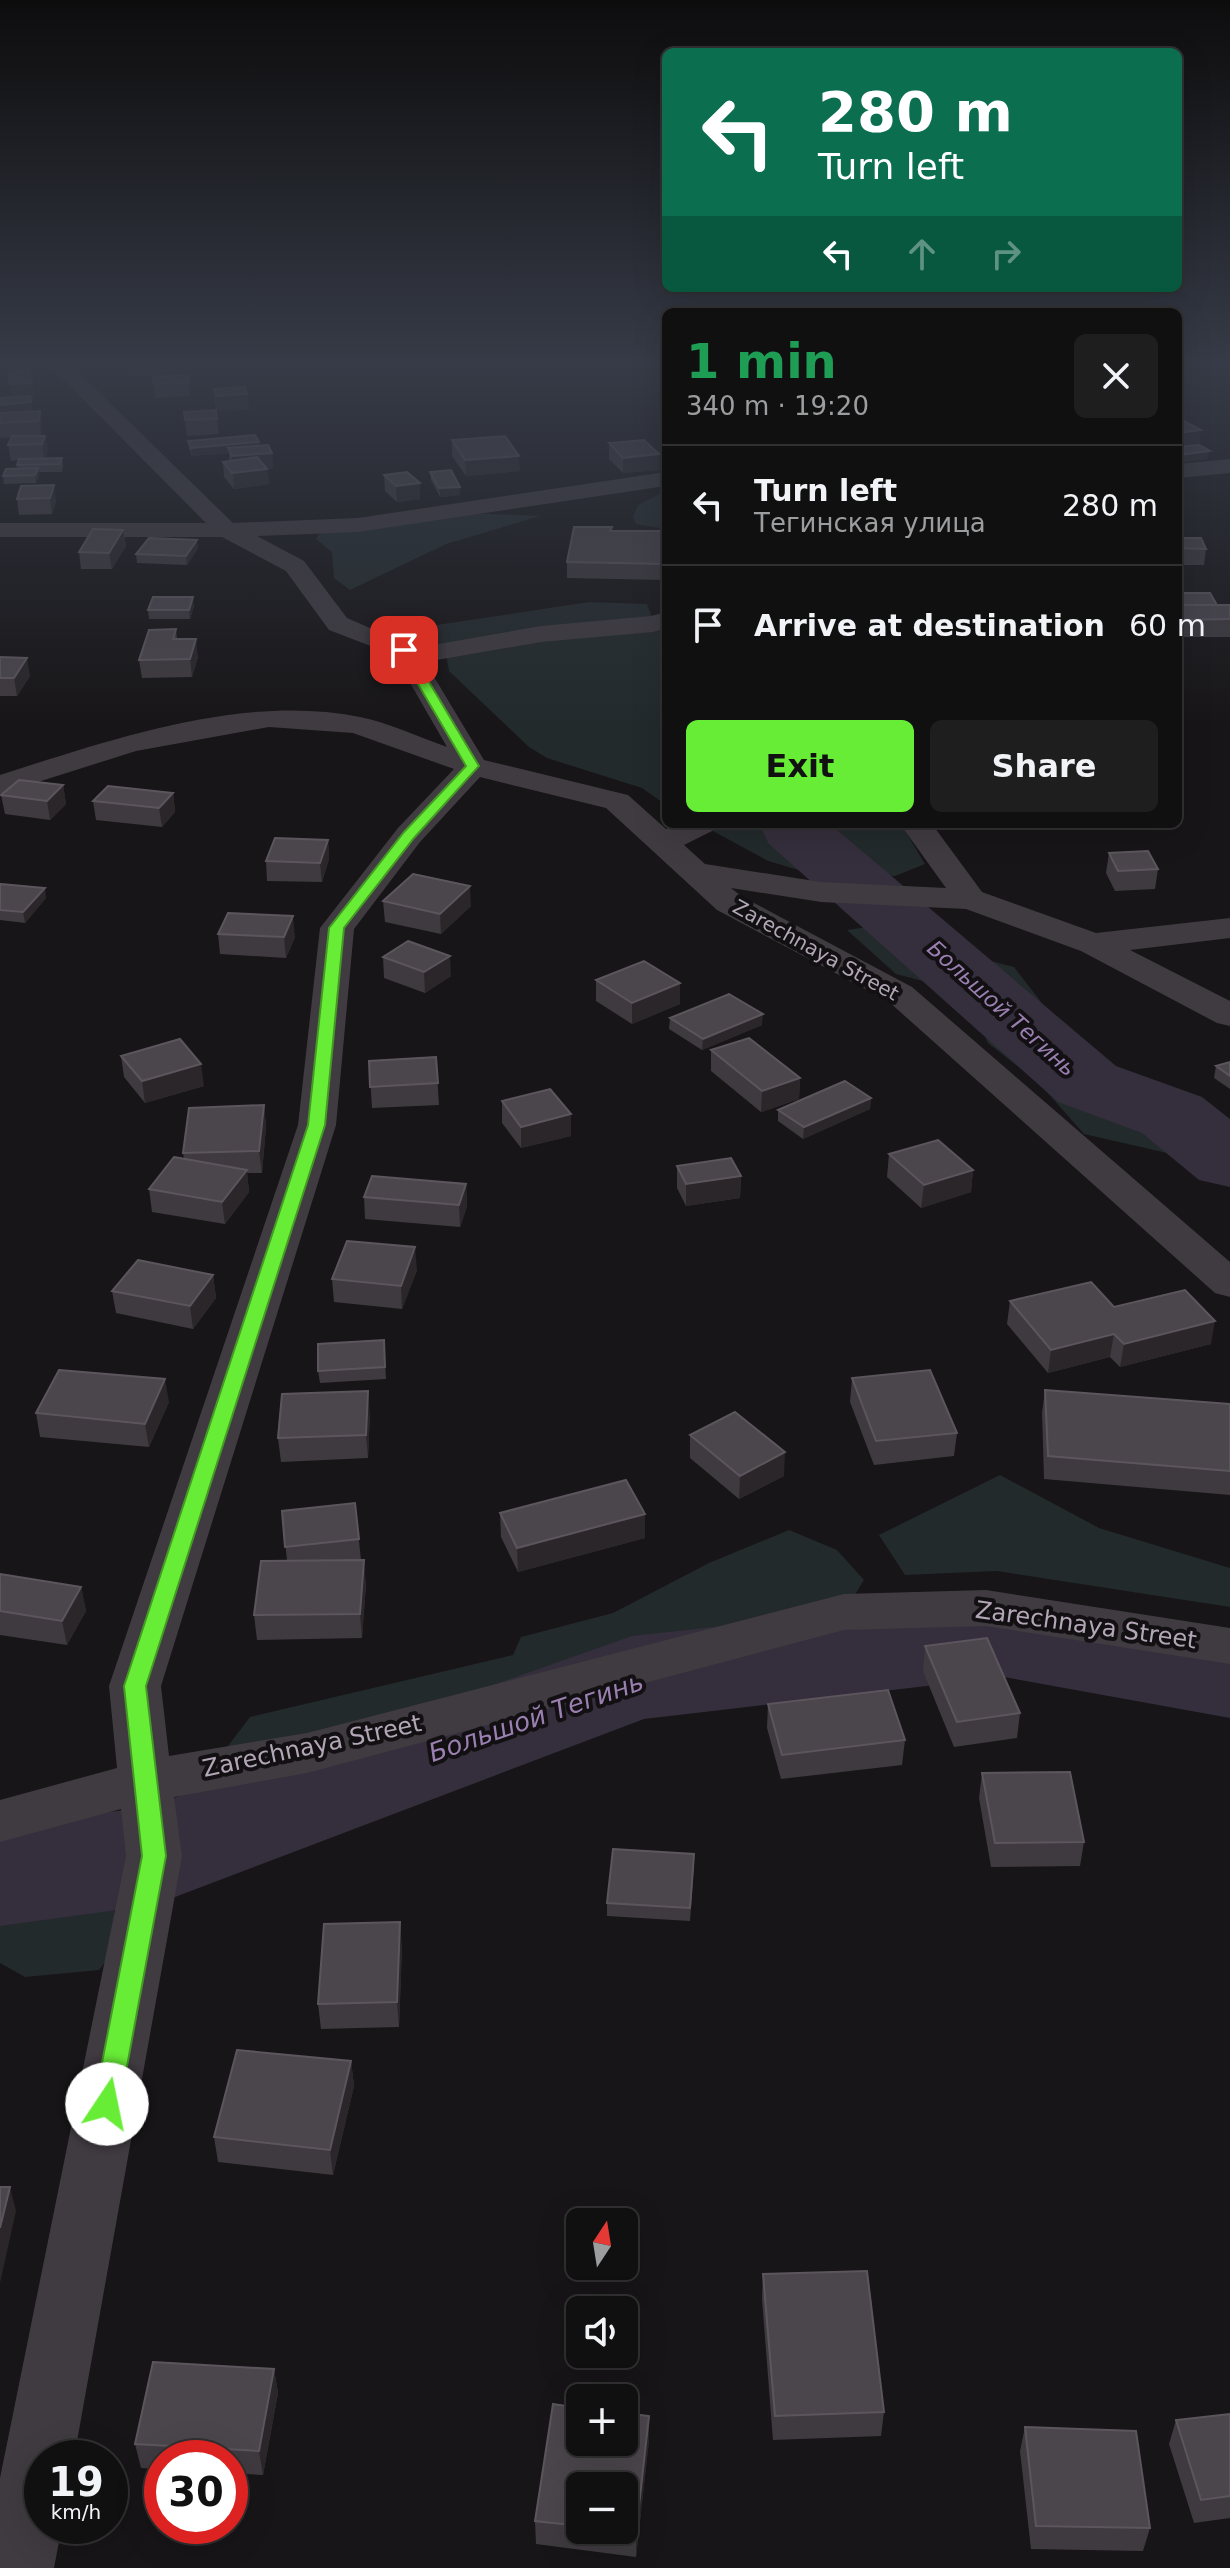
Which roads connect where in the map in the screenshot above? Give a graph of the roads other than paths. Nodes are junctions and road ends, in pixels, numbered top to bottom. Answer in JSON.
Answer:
{"nodes":[{"id":1,"x":183,"y":487,"type":"edge"},
{"id":2,"x":614,"y":487,"type":"edge"},
{"id":3,"x":0,"y":530,"type":"edge"},
{"id":4,"x":227,"y":530,"type":"junction"},
{"id":5,"x":662,"y":621,"type":"edge"},
{"id":6,"x":408,"y":657,"type":"junction"},
{"id":7,"x":473,"y":766,"type":"junction"},
{"id":8,"x":0,"y":785,"type":"edge"},
{"id":9,"x":693,"y":828,"type":"edge"},
{"id":10,"x":919,"y":828,"type":"edge"},
{"id":11,"x":663,"y":843,"type":"junction"},
{"id":12,"x":694,"y":872,"type":"junction"},
{"id":13,"x":970,"y":899,"type":"junction"},
{"id":14,"x":1230,"y":928,"type":"edge"},
{"id":15,"x":1093,"y":944,"type":"junction"},
{"id":16,"x":1230,"y":1015,"type":"edge"},
{"id":17,"x":1230,"y":1284,"type":"edge"},
{"id":18,"x":1230,"y":1646,"type":"edge"},
{"id":19,"x":146,"y":1781,"type":"junction"},
{"id":20,"x":0,"y":1821,"type":"edge"},
{"id":21,"x":18,"y":2568,"type":"edge"}],
"edges":[{"from":1,"to":4,"type":"street"},
{"from":2,"to":4,"type":"street"},
{"from":3,"to":4,"type":"street"},
{"from":4,"to":6,"type":"street"},
{"from":5,"to":6,"type":"street"},
{"from":6,"to":7,"type":"street"},
{"from":7,"to":8,"type":"street","name":"Zarechnaya Street"},
{"from":7,"to":11,"type":"street","name":"Zarechnaya Street"},
{"from":7,"to":19,"type":"street"},
{"from":9,"to":11,"type":"street"},
{"from":10,"to":13,"type":"street"},
{"from":11,"to":12,"type":"street","name":"Zarechnaya Street"},
{"from":12,"to":13,"type":"street"},
{"from":12,"to":17,"type":"street","name":"Zarechnaya Street"},
{"from":13,"to":15,"type":"street"},
{"from":14,"to":15,"type":"street"},
{"from":15,"to":16,"type":"street"},
{"from":18,"to":19,"type":"street","name":"Zarechnaya Street"},
{"from":19,"to":20,"type":"street","name":"Zarechnaya Street"},
{"from":19,"to":21,"type":"street"}]}
